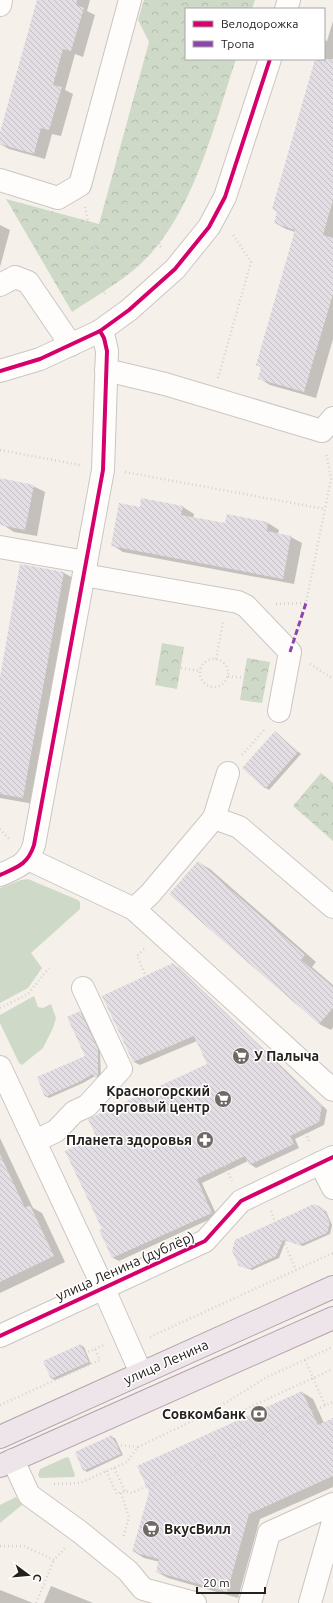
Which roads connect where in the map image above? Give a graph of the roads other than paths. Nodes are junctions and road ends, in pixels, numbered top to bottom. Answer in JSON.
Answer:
{"nodes":[{"id":1,"x":2,"y":0,"type":"edge"},
{"id":2,"x":130,"y":0,"type":"edge"},
{"id":3,"x":0,"y":5,"type":"edge"},
{"id":4,"x":270,"y":60,"type":"edge"},
{"id":5,"x":0,"y":180,"type":"edge"},
{"id":6,"x":0,"y":285,"type":"edge"},
{"id":7,"x":100,"y":331,"type":"junction"},
{"id":8,"x":72,"y":345,"type":"junction"},
{"id":9,"x":106,"y":370,"type":"junction"},
{"id":10,"x":0,"y":371,"type":"edge"},
{"id":11,"x":330,"y":423,"type":"edge"},
{"id":12,"x":0,"y":547,"type":"edge"},
{"id":13,"x":85,"y":568,"type":"junction"},
{"id":14,"x":279,"y":711,"type":"road end"},
{"id":15,"x":228,"y":773,"type":"road end"},
{"id":16,"x":214,"y":818,"type":"junction"},
{"id":17,"x":28,"y":859,"type":"junction"},
{"id":18,"x":0,"y":875,"type":"edge"},
{"id":19,"x":333,"y":907,"type":"edge"},
{"id":20,"x":134,"y":909,"type":"junction"},
{"id":21,"x":82,"y":988,"type":"dead end"},
{"id":22,"x":0,"y":1067,"type":"edge"},
{"id":23,"x":333,"y":1090,"type":"edge"},
{"id":24,"x":35,"y":1141,"type":"junction"},
{"id":25,"x":327,"y":1160,"type":"edge"},
{"id":26,"x":333,"y":1188,"type":"edge"},
{"id":27,"x":103,"y":1287,"type":"junction"},
{"id":28,"x":333,"y":1287,"type":"edge"},
{"id":29,"x":333,"y":1318,"type":"edge"},
{"id":30,"x":0,"y":1336,"type":"edge"},
{"id":31,"x":141,"y":1373,"type":"junction"},
{"id":32,"x":0,"y":1437,"type":"edge"},
{"id":33,"x":7,"y":1463,"type":"edge"},
{"id":34,"x":333,"y":1504,"type":"edge"},
{"id":35,"x":333,"y":1522,"type":"edge"},
{"id":36,"x":140,"y":1596,"type":"edge"},
{"id":37,"x":195,"y":1603,"type":"edge"},
{"id":38,"x":250,"y":1603,"type":"edge"},
{"id":39,"x":310,"y":1603,"type":"edge"}],
"edges":[{"from":1,"to":3,"type":"street"},
{"from":2,"to":5,"type":"street"},
{"from":4,"to":7,"type":"street"},
{"from":6,"to":8,"type":"street"},
{"from":7,"to":8,"type":"street"},
{"from":7,"to":9,"type":"street"},
{"from":8,"to":10,"type":"street"},
{"from":9,"to":11,"type":"street"},
{"from":9,"to":13,"type":"street"},
{"from":12,"to":13,"type":"street"},
{"from":13,"to":14,"type":"street"},
{"from":13,"to":17,"type":"street"},
{"from":15,"to":16,"type":"street"},
{"from":16,"to":19,"type":"street"},
{"from":16,"to":20,"type":"street"},
{"from":17,"to":18,"type":"street"},
{"from":17,"to":20,"type":"street"},
{"from":20,"to":23,"type":"street"},
{"from":21,"to":24,"type":"street"},
{"from":22,"to":24,"type":"street"},
{"from":24,"to":27,"type":"street"},
{"from":25,"to":26,"type":"street"},
{"from":25,"to":27,"type":"street","name":"улица Ленина (дублёр)"},
{"from":27,"to":30,"type":"street","name":"улица Ленина (дублёр)"},
{"from":27,"to":31,"type":"street"},
{"from":28,"to":31,"type":"main road","name":"улица Ленина"},
{"from":29,"to":33,"type":"main road","name":"улица Ленина"},
{"from":31,"to":32,"type":"main road","name":"улица Ленина"},
{"from":33,"to":36,"type":"street"},
{"from":34,"to":38,"type":"street"},
{"from":35,"to":39,"type":"street"},
{"from":36,"to":37,"type":"street"}]}
